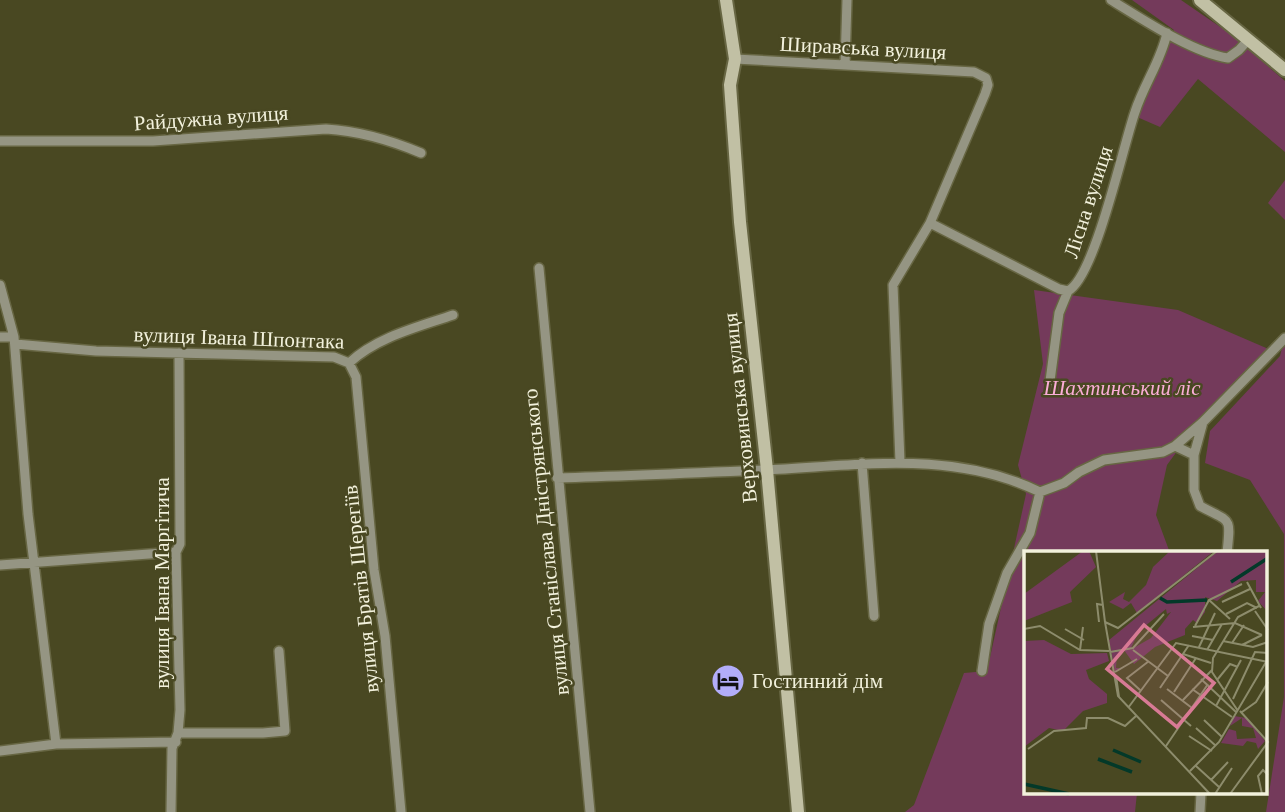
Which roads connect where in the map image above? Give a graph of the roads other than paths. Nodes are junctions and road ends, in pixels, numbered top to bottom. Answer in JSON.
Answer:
{"nodes":[{"id":1,"x":726,"y":0,"type":"edge"},
{"id":2,"x":847,"y":0,"type":"edge"},
{"id":3,"x":1111,"y":0,"type":"edge"},
{"id":4,"x":1200,"y":0,"type":"edge"},
{"id":5,"x":1167,"y":33,"type":"junction"},
{"id":6,"x":1249,"y":38,"type":"junction"},
{"id":7,"x":735,"y":59,"type":"junction"},
{"id":8,"x":845,"y":64,"type":"junction"},
{"id":9,"x":1285,"y":70,"type":"edge"},
{"id":10,"x":0,"y":141,"type":"edge"},
{"id":11,"x":421,"y":153,"type":"dead end"},
{"id":12,"x":930,"y":223,"type":"junction"},
{"id":13,"x":539,"y":268,"type":"dead end"},
{"id":14,"x":0,"y":285,"type":"edge"},
{"id":15,"x":1068,"y":291,"type":"junction"},
{"id":16,"x":453,"y":315,"type":"dead end"},
{"id":17,"x":0,"y":337,"type":"edge"},
{"id":18,"x":1285,"y":338,"type":"edge"},
{"id":19,"x":14,"y":341,"type":"junction"},
{"id":20,"x":179,"y":353,"type":"junction"},
{"id":21,"x":349,"y":363,"type":"junction"},
{"id":22,"x":1050,"y":381,"type":"dead end"},
{"id":23,"x":1203,"y":422,"type":"junction"},
{"id":24,"x":1175,"y":446,"type":"junction"},
{"id":25,"x":1194,"y":455,"type":"junction"},
{"id":26,"x":900,"y":462,"type":"junction"},
{"id":27,"x":862,"y":463,"type":"junction"},
{"id":28,"x":767,"y":470,"type":"junction"},
{"id":29,"x":557,"y":478,"type":"junction"},
{"id":30,"x":1040,"y":492,"type":"junction"},
{"id":31,"x":1227,"y":551,"type":"edge"},
{"id":32,"x":176,"y":552,"type":"junction"},
{"id":33,"x":35,"y":564,"type":"junction"},
{"id":34,"x":0,"y":565,"type":"edge"},
{"id":35,"x":874,"y":615,"type":"dead end"},
{"id":36,"x":279,"y":651,"type":"dead end"},
{"id":37,"x":982,"y":671,"type":"dead end"},
{"id":38,"x":177,"y":737,"type":"junction"},
{"id":39,"x":56,"y":744,"type":"junction"},
{"id":40,"x":0,"y":751,"type":"edge"},
{"id":41,"x":1201,"y":794,"type":"edge"},
{"id":42,"x":171,"y":812,"type":"edge"},
{"id":43,"x":401,"y":812,"type":"edge"},
{"id":44,"x":590,"y":812,"type":"edge"},
{"id":45,"x":798,"y":812,"type":"edge"},
{"id":46,"x":1199,"y":812,"type":"edge"}],
"edges":[{"from":1,"to":7,"type":"street","name":"Верховинська вулиця"},
{"from":2,"to":8,"type":"street"},
{"from":3,"to":5,"type":"street"},
{"from":4,"to":6,"type":"street"},
{"from":5,"to":6,"type":"street"},
{"from":5,"to":15,"type":"street","name":"Лісна вулиця"},
{"from":6,"to":9,"type":"street"},
{"from":7,"to":8,"type":"street","name":"Ширавська вулиця"},
{"from":7,"to":28,"type":"street","name":"Верховинська вулиця"},
{"from":8,"to":12,"type":"street","name":"Ширавська вулиця"},
{"from":10,"to":11,"type":"street","name":"Райдужна вулиця"},
{"from":12,"to":15,"type":"street"},
{"from":12,"to":26,"type":"street"},
{"from":13,"to":29,"type":"street","name":"вулиця Станіслава Дністрянського"},
{"from":14,"to":19,"type":"street"},
{"from":15,"to":22,"type":"street","name":"Лісна вулиця"},
{"from":16,"to":21,"type":"street","name":"вулиця Івана Шпонтака"},
{"from":17,"to":19,"type":"street","name":"вулиця Івана Шпонтака"},
{"from":18,"to":23,"type":"street"},
{"from":19,"to":20,"type":"street","name":"вулиця Івана Шпонтака"},
{"from":19,"to":33,"type":"street"},
{"from":20,"to":21,"type":"street","name":"вулиця Івана Шпонтака"},
{"from":20,"to":32,"type":"street","name":"вулиця Івана Маргітича"},
{"from":21,"to":43,"type":"street","name":"вулиця Братів Шерегіїв"},
{"from":23,"to":24,"type":"street"},
{"from":23,"to":25,"type":"street"},
{"from":24,"to":25,"type":"street"},
{"from":24,"to":30,"type":"street"},
{"from":25,"to":31,"type":"street"},
{"from":26,"to":27,"type":"street"},
{"from":26,"to":30,"type":"street"},
{"from":27,"to":28,"type":"street"},
{"from":27,"to":35,"type":"street"},
{"from":28,"to":29,"type":"street"},
{"from":28,"to":45,"type":"street","name":"Верховинська вулиця"},
{"from":29,"to":44,"type":"street","name":"вулиця Станіслава Дністрянського"},
{"from":30,"to":37,"type":"street"},
{"from":32,"to":33,"type":"street"},
{"from":32,"to":38,"type":"street","name":"вулиця Івана Маргітича"},
{"from":33,"to":34,"type":"street"},
{"from":33,"to":39,"type":"street"},
{"from":36,"to":38,"type":"street"},
{"from":38,"to":39,"type":"street"},
{"from":38,"to":42,"type":"street","name":"вулиця Івана Маргітича"},
{"from":39,"to":40,"type":"street"},
{"from":41,"to":46,"type":"street"}]}
